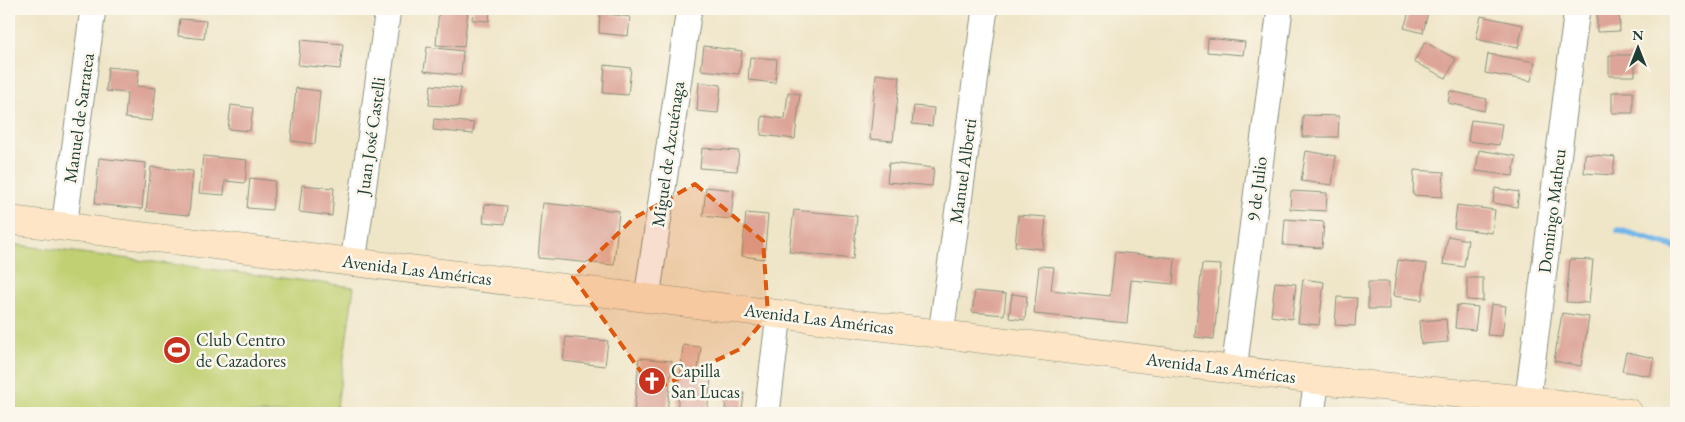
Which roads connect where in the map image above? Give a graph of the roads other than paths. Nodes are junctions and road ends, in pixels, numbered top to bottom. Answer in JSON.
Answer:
{"nodes":[{"id":1,"x":93,"y":9,"type":"edge"},
{"id":2,"x":388,"y":9,"type":"edge"},
{"id":3,"x":689,"y":9,"type":"edge"},
{"id":4,"x":985,"y":9,"type":"edge"},
{"id":5,"x":1280,"y":9,"type":"edge"},
{"id":6,"x":1577,"y":9,"type":"edge"},
{"id":7,"x":9,"y":220,"type":"edge"},
{"id":8,"x":64,"y":227,"type":"junction"},
{"id":9,"x":353,"y":263,"type":"junction"},
{"id":10,"x":647,"y":298,"type":"junction"},
{"id":11,"x":779,"y":314,"type":"junction"},
{"id":12,"x":941,"y":334,"type":"junction"},
{"id":13,"x":1234,"y":370,"type":"junction"},
{"id":14,"x":1317,"y":380,"type":"junction"},
{"id":15,"x":1527,"y":407,"type":"edge"},
{"id":16,"x":767,"y":413,"type":"edge"},
{"id":17,"x":1312,"y":413,"type":"edge"},
{"id":18,"x":1629,"y":413,"type":"edge"}],
"edges":[{"from":1,"to":8,"type":"street","name":"Manuel de Sarratea"},
{"from":2,"to":9,"type":"street","name":"Juan José Castelli"},
{"from":3,"to":10,"type":"street","name":"Miguel de Azcuénaga"},
{"from":4,"to":12,"type":"street","name":"Manuel Alberti"},
{"from":5,"to":13,"type":"street","name":"9 de Julio"},
{"from":6,"to":15,"type":"street","name":"Domingo Matheu"},
{"from":7,"to":8,"type":"main road","name":"Avenida Las Américas"},
{"from":8,"to":9,"type":"main road","name":"Avenida Las Américas"},
{"from":9,"to":10,"type":"main road","name":"Avenida Las Américas"},
{"from":10,"to":11,"type":"main road","name":"Avenida Las Américas"},
{"from":11,"to":12,"type":"main road","name":"Avenida Las Américas"},
{"from":11,"to":16,"type":"street"},
{"from":12,"to":13,"type":"main road","name":"Avenida Las Américas"},
{"from":13,"to":14,"type":"main road","name":"Avenida Las Américas"},
{"from":14,"to":15,"type":"main road","name":"Avenida Las Américas"},
{"from":14,"to":17,"type":"street"},
{"from":15,"to":18,"type":"main road","name":"Avenida Las Américas"}]}
